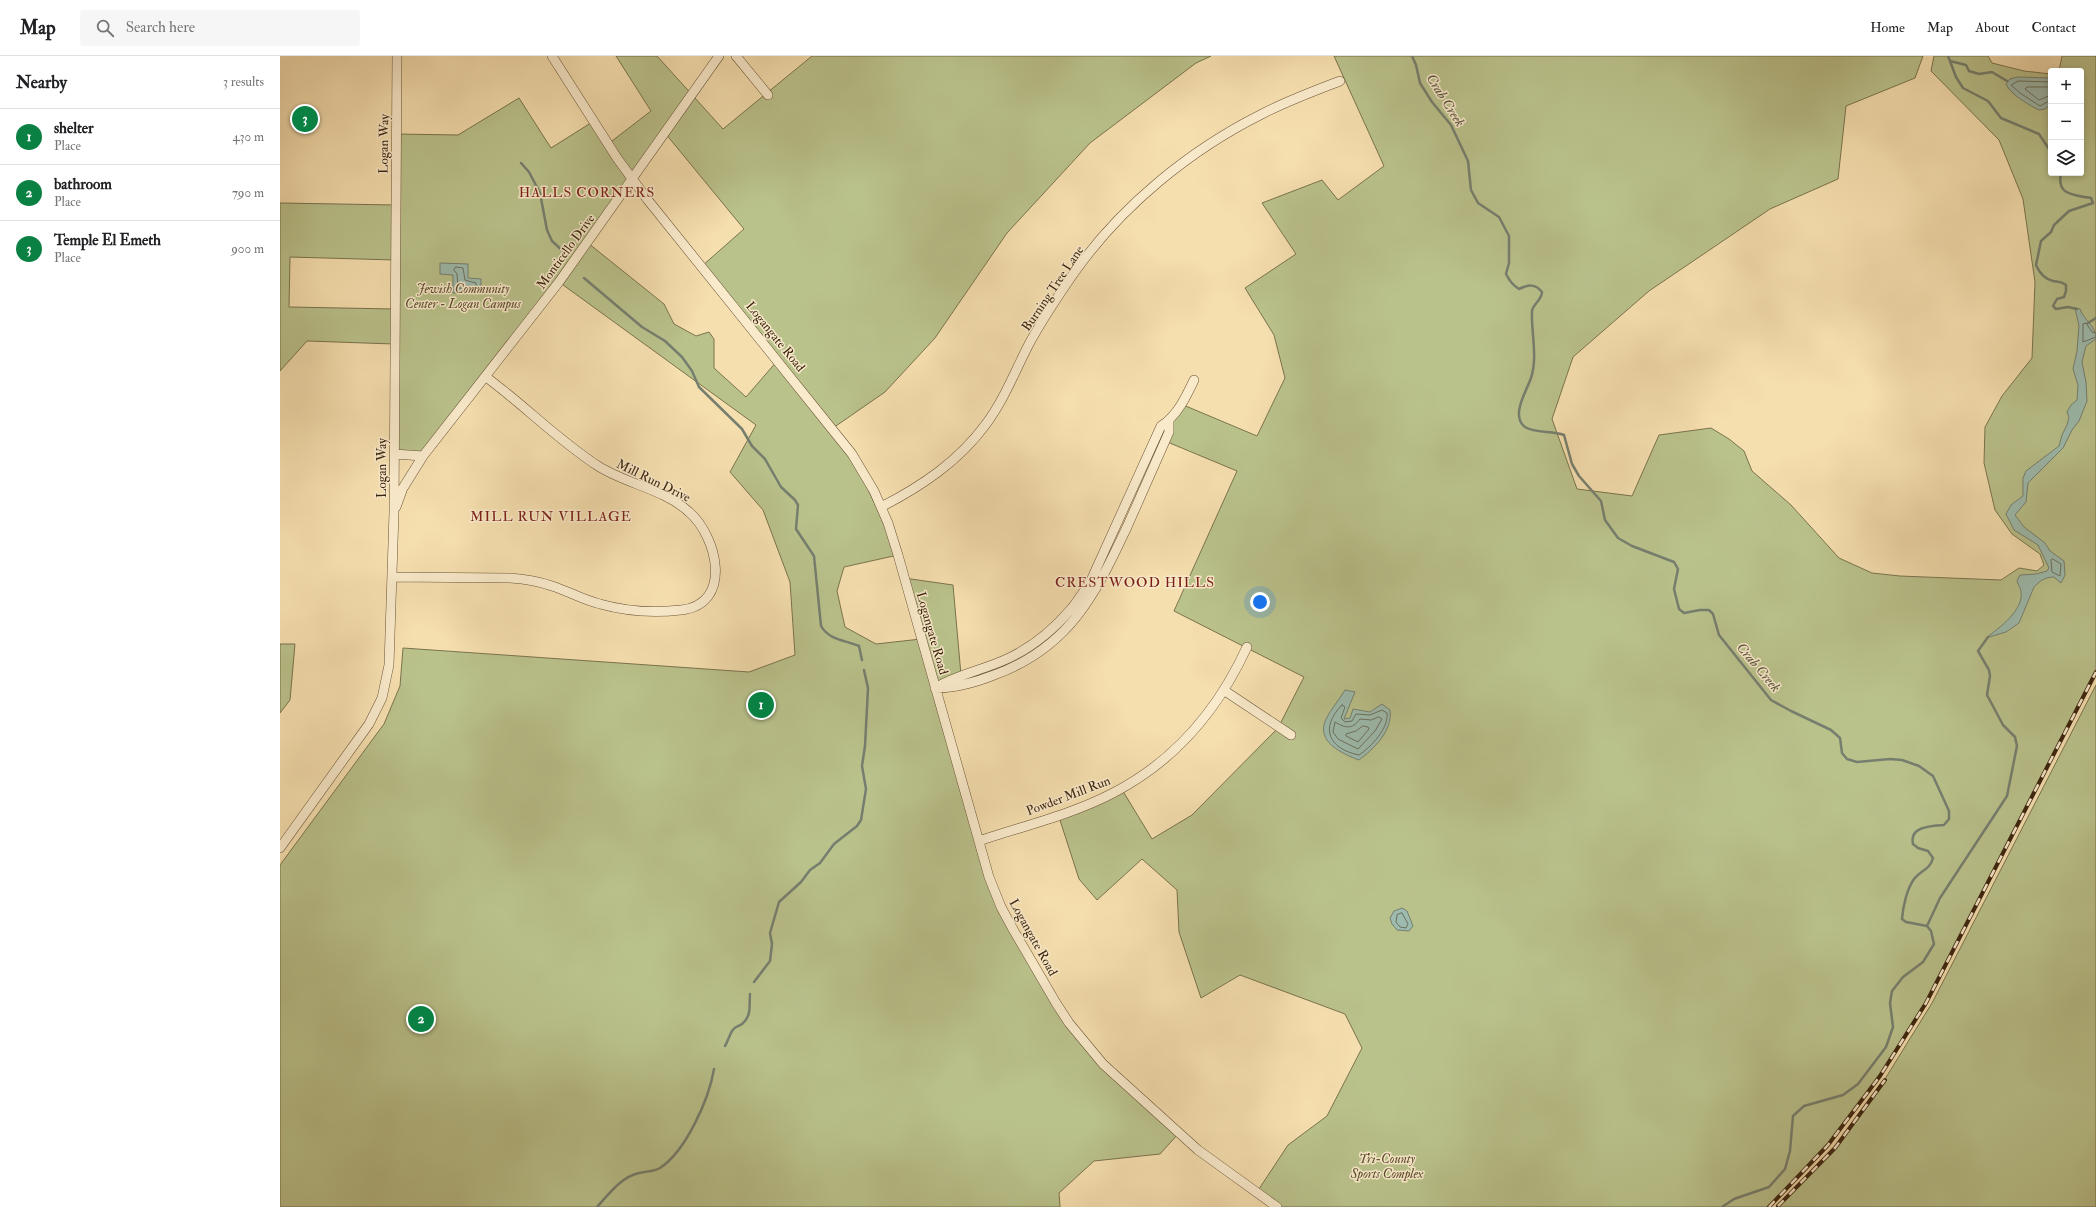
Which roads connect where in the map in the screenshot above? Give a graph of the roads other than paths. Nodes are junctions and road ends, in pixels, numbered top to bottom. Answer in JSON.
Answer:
{"nodes":[{"id":1,"x":397,"y":56,"type":"edge"},
{"id":2,"x":552,"y":56,"type":"edge"},
{"id":3,"x":720,"y":56,"type":"edge"},
{"id":4,"x":736,"y":56,"type":"edge"},
{"id":5,"x":1340,"y":81,"type":"dead end"},
{"id":6,"x":768,"y":95,"type":"dead end"},
{"id":7,"x":632,"y":178,"type":"junction"},
{"id":8,"x":486,"y":377,"type":"junction"},
{"id":9,"x":1194,"y":380,"type":"dead end"},
{"id":10,"x":394,"y":454,"type":"junction"},
{"id":11,"x":423,"y":456,"type":"junction"},
{"id":12,"x":881,"y":507,"type":"junction"},
{"id":13,"x":394,"y":512,"type":"junction"},
{"id":14,"x":392,"y":577,"type":"junction"},
{"id":15,"x":1247,"y":647,"type":"dead end"},
{"id":16,"x":935,"y":688,"type":"junction"},
{"id":17,"x":1225,"y":691,"type":"junction"},
{"id":18,"x":1291,"y":736,"type":"dead end"},
{"id":19,"x":979,"y":841,"type":"junction"},
{"id":20,"x":280,"y":848,"type":"edge"},
{"id":21,"x":1277,"y":1207,"type":"edge"}],
"edges":[{"from":1,"to":10,"type":"street","name":"Logan Way"},
{"from":2,"to":7,"type":"street","name":"Logangate Road"},
{"from":3,"to":7,"type":"street","name":"Monticello Drive"},
{"from":4,"to":6,"type":"street"},
{"from":5,"to":12,"type":"street","name":"Burning Tree Lane"},
{"from":7,"to":8,"type":"street","name":"Monticello Drive"},
{"from":7,"to":12,"type":"street","name":"Logangate Road"},
{"from":8,"to":11,"type":"street","name":"Monticello Drive"},
{"from":8,"to":14,"type":"street","name":"Mill Run Drive"},
{"from":9,"to":16,"type":"street"},
{"from":10,"to":11,"type":"street"},
{"from":10,"to":13,"type":"street","name":"Logan Way"},
{"from":11,"to":13,"type":"street","name":"Monticello Drive"},
{"from":12,"to":16,"type":"street","name":"Logangate Road"},
{"from":13,"to":14,"type":"street","name":"Logan Way"},
{"from":14,"to":20,"type":"street","name":"Logan Way"},
{"from":15,"to":17,"type":"street","name":"Powder Mill Run"},
{"from":16,"to":19,"type":"street","name":"Logangate Road"},
{"from":17,"to":18,"type":"street"},
{"from":17,"to":19,"type":"street","name":"Powder Mill Run"},
{"from":19,"to":21,"type":"street","name":"Logangate Road"}]}
